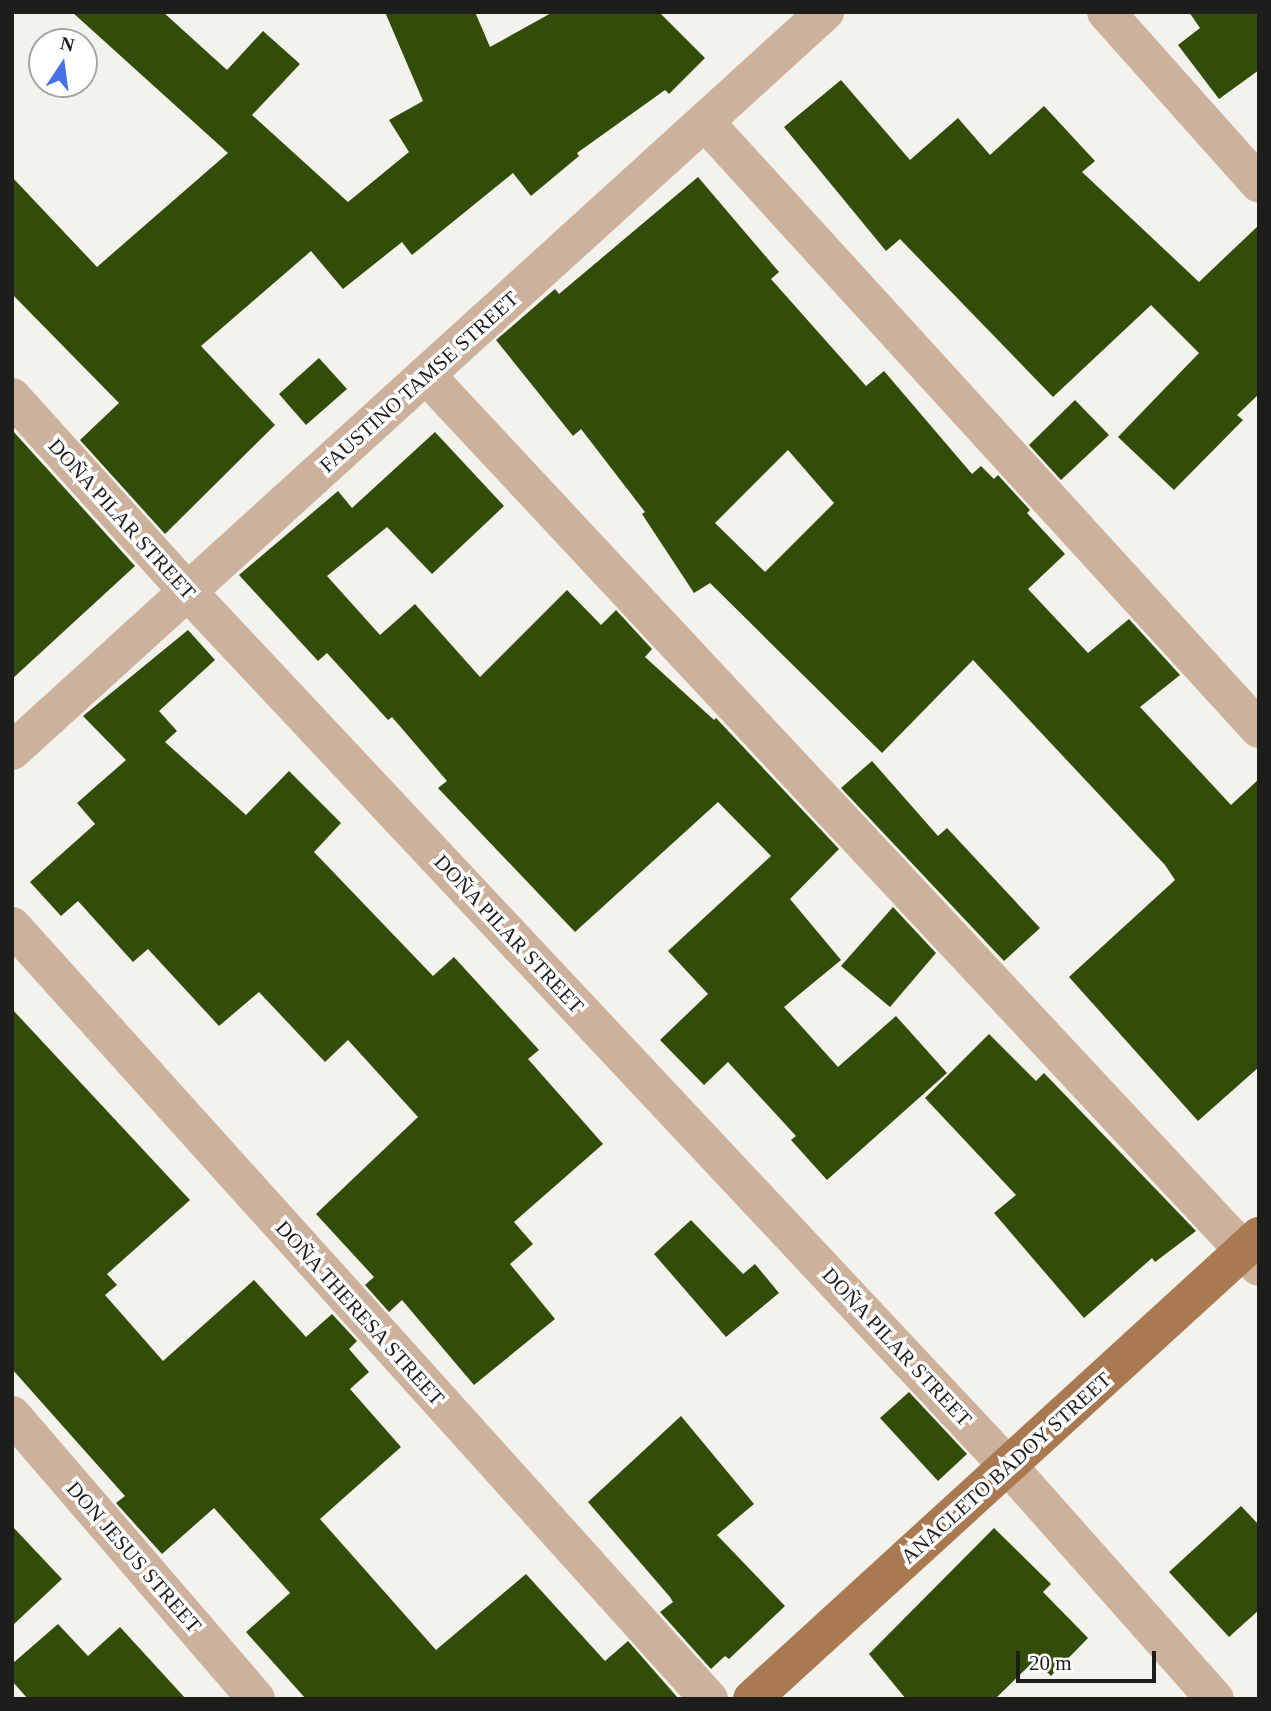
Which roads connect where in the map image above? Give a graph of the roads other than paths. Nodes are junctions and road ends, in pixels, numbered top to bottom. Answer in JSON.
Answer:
{"nodes":[{"id":1,"x":825,"y":12,"type":"edge"},
{"id":2,"x":1106,"y":12,"type":"edge"},
{"id":3,"x":705,"y":121,"type":"junction"},
{"id":4,"x":1259,"y":184,"type":"edge"},
{"id":5,"x":426,"y":375,"type":"junction"},
{"id":6,"x":12,"y":397,"type":"edge"},
{"id":7,"x":189,"y":593,"type":"junction"},
{"id":8,"x":1259,"y":729,"type":"edge"},
{"id":9,"x":12,"y":751,"type":"edge"},
{"id":10,"x":12,"y":926,"type":"edge"},
{"id":11,"x":1254,"y":1251,"type":"edge"},
{"id":12,"x":12,"y":1415,"type":"edge"},
{"id":13,"x":1009,"y":1467,"type":"junction"},
{"id":14,"x":256,"y":1699,"type":"edge"},
{"id":15,"x":709,"y":1699,"type":"edge"},
{"id":16,"x":752,"y":1699,"type":"edge"},
{"id":17,"x":1215,"y":1699,"type":"edge"}],
"edges":[{"from":1,"to":3,"type":"street","name":"FAUSTINO TAMSE STREET"},
{"from":2,"to":4,"type":"street"},
{"from":3,"to":5,"type":"street","name":"FAUSTINO TAMSE STREET"},
{"from":3,"to":8,"type":"street"},
{"from":5,"to":7,"type":"street","name":"FAUSTINO TAMSE STREET"},
{"from":5,"to":11,"type":"street"},
{"from":6,"to":7,"type":"street","name":"DOÑA PILAR STREET"},
{"from":7,"to":9,"type":"street","name":"FAUSTINO TAMSE STREET"},
{"from":7,"to":13,"type":"street","name":"DOÑA PILAR STREET"},
{"from":10,"to":15,"type":"street","name":"DOÑA THERESA STREET"},
{"from":11,"to":13,"type":"main road","name":"ANACLETO BADOY STREET"},
{"from":12,"to":14,"type":"street","name":"DON JESUS STREET"},
{"from":13,"to":16,"type":"main road","name":"ANACLETO BADOY STREET"},
{"from":13,"to":17,"type":"street","name":"DOÑA PILAR STREET"}]}
